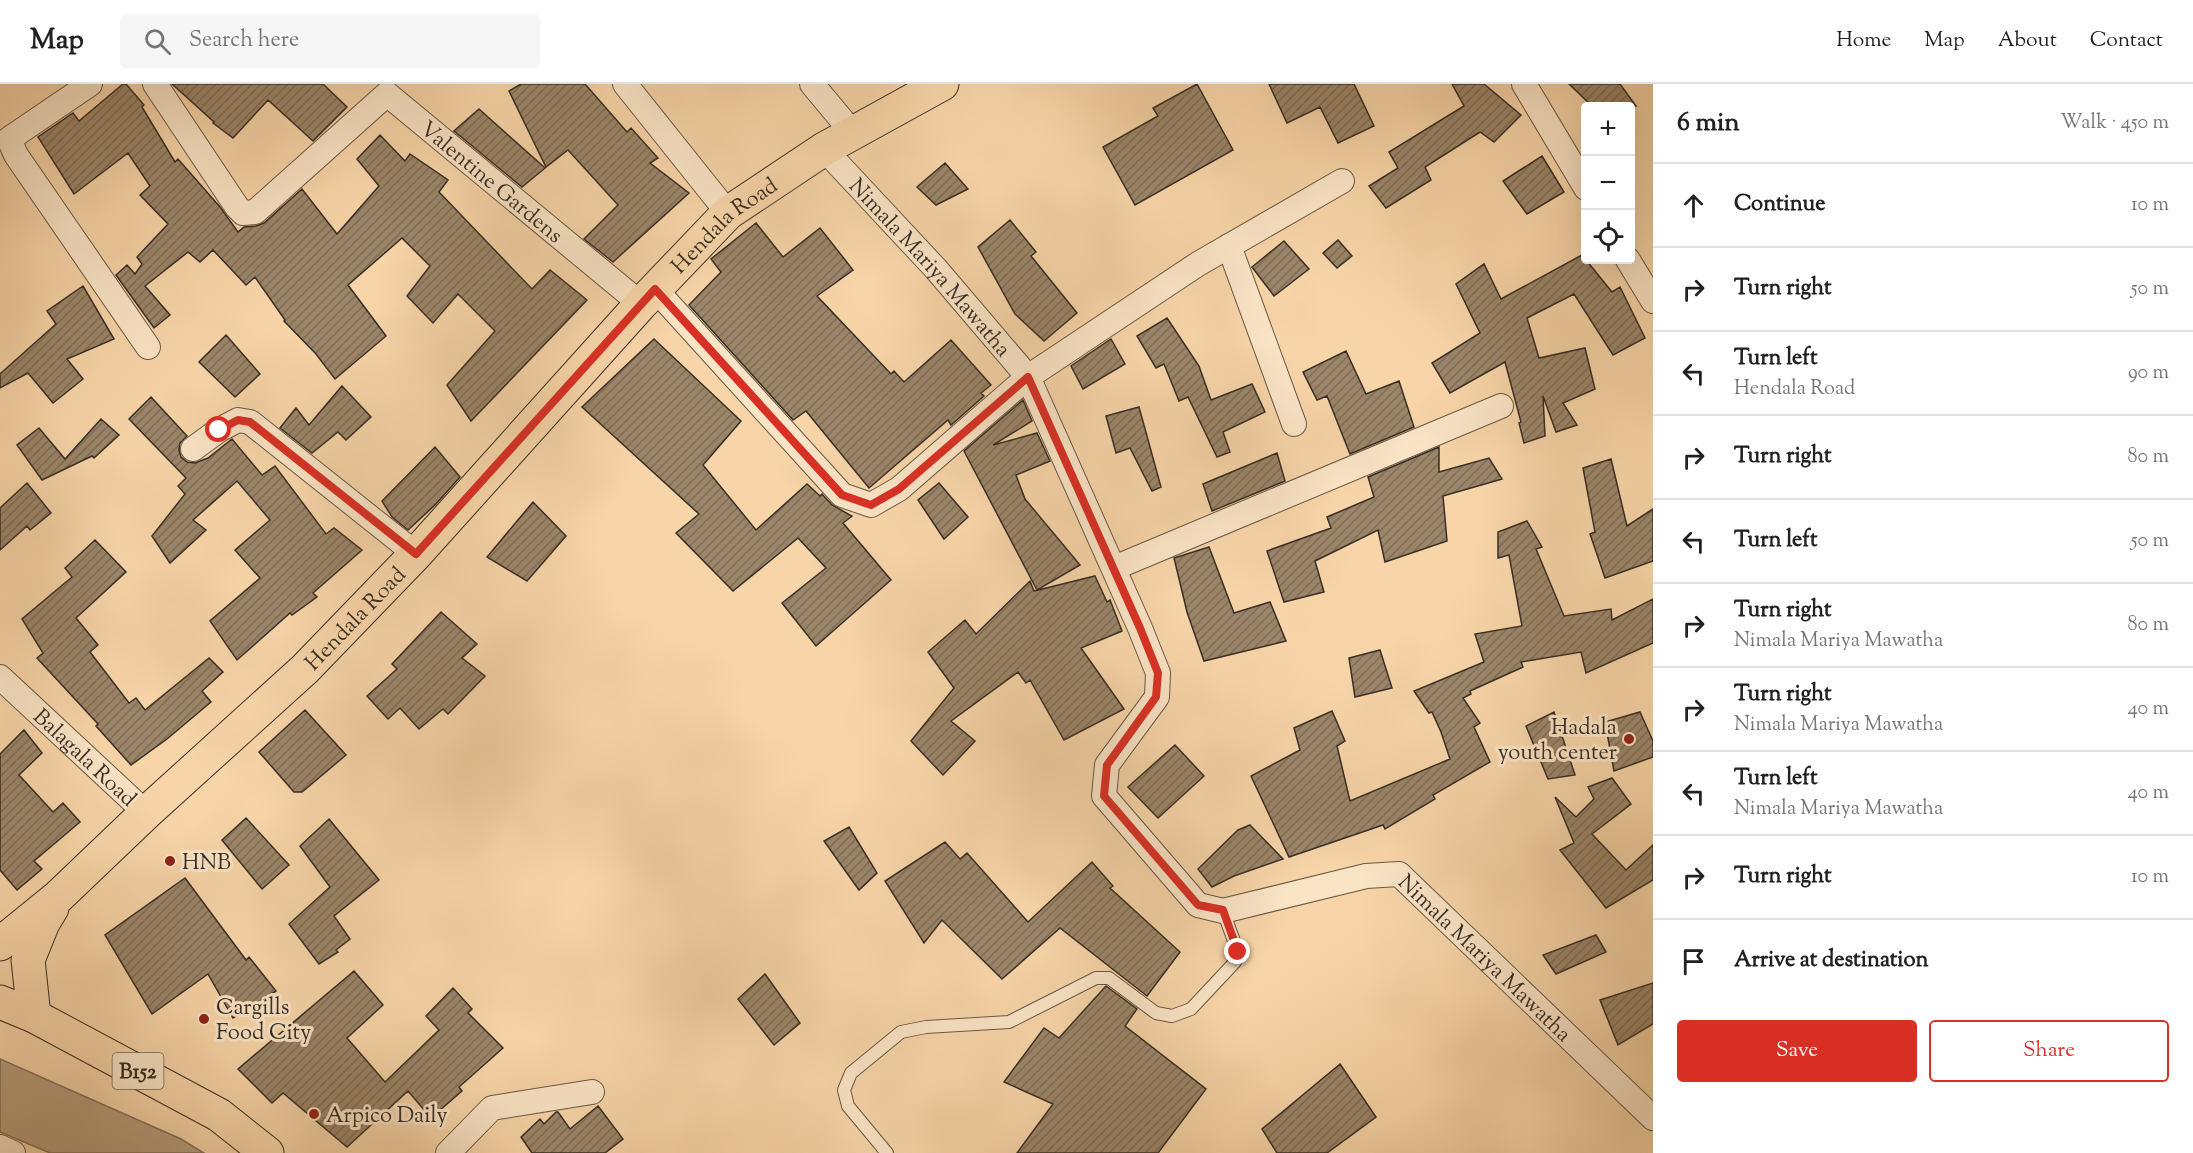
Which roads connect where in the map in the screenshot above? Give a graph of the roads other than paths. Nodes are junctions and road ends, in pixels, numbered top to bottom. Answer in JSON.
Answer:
{"nodes":[{"id":1,"x":90,"y":84,"type":"edge"},
{"id":2,"x":155,"y":84,"type":"edge"},
{"id":3,"x":626,"y":84,"type":"edge"},
{"id":4,"x":812,"y":84,"type":"edge"},
{"id":5,"x":942,"y":84,"type":"edge"},
{"id":6,"x":1524,"y":84,"type":"edge"},
{"id":7,"x":381,"y":89,"type":"edge"},
{"id":8,"x":4,"y":132,"type":"edge"},
{"id":9,"x":852,"y":132,"type":"junction"},
{"id":10,"x":824,"y":149,"type":"junction"},
{"id":11,"x":1581,"y":180,"type":"edge"},
{"id":12,"x":1342,"y":181,"type":"dead end"},
{"id":13,"x":728,"y":213,"type":"junction"},
{"id":14,"x":1229,"y":246,"type":"junction"},
{"id":15,"x":1630,"y":264,"type":"edge"},
{"id":16,"x":648,"y":297,"type":"junction"},
{"id":17,"x":1653,"y":301,"type":"edge"},
{"id":18,"x":147,"y":347,"type":"dead end"},
{"id":19,"x":1028,"y":377,"type":"junction"},
{"id":20,"x":1501,"y":406,"type":"dead end"},
{"id":21,"x":1294,"y":424,"type":"dead end"},
{"id":22,"x":193,"y":449,"type":"dead end"},
{"id":23,"x":416,"y":554,"type":"junction"},
{"id":24,"x":1114,"y":568,"type":"junction"},
{"id":25,"x":0,"y":677,"type":"edge"},
{"id":26,"x":146,"y":813,"type":"junction"},
{"id":27,"x":59,"y":896,"type":"junction"},
{"id":28,"x":1223,"y":910,"type":"junction"},
{"id":29,"x":0,"y":944,"type":"edge"},
{"id":30,"x":0,"y":1002,"type":"edge"},
{"id":31,"x":34,"y":1016,"type":"junction"},
{"id":32,"x":592,"y":1092,"type":"dead end"},
{"id":33,"x":1653,"y":1118,"type":"edge"},
{"id":34,"x":0,"y":1146,"type":"edge"},
{"id":35,"x":261,"y":1151,"type":"edge"},
{"id":36,"x":14,"y":1153,"type":"edge"},
{"id":37,"x":448,"y":1153,"type":"edge"},
{"id":38,"x":886,"y":1153,"type":"edge"}],
"edges":[{"from":1,"to":8,"type":"street"},
{"from":2,"to":7,"type":"street","name":"Valentine Gardens"},
{"from":3,"to":13,"type":"street"},
{"from":4,"to":9,"type":"street"},
{"from":5,"to":9,"type":"main road","name":"Hendala Road"},
{"from":6,"to":11,"type":"street"},
{"from":7,"to":16,"type":"street","name":"Valentine Gardens"},
{"from":8,"to":18,"type":"street"},
{"from":9,"to":10,"type":"main road","name":"Hendala Road"},
{"from":10,"to":13,"type":"main road","name":"Hendala Road"},
{"from":10,"to":19,"type":"street","name":"Nimala Mariya Mawatha"},
{"from":12,"to":14,"type":"street","name":"Valentine Gardens"},
{"from":13,"to":16,"type":"main road","name":"Hendala Road"},
{"from":14,"to":19,"type":"street","name":"Valentine Gardens"},
{"from":14,"to":21,"type":"street"},
{"from":15,"to":17,"type":"street"},
{"from":16,"to":19,"type":"street","name":"Valentine Gardens"},
{"from":16,"to":23,"type":"main road","name":"Hendala Road"},
{"from":19,"to":24,"type":"street","name":"Nimala Mariya Mawatha"},
{"from":20,"to":24,"type":"street"},
{"from":22,"to":23,"type":"street"},
{"from":23,"to":26,"type":"main road","name":"Hendala Road"},
{"from":24,"to":28,"type":"street","name":"Nimala Mariya Mawatha"},
{"from":25,"to":26,"type":"street","name":"Balagala Road"},
{"from":26,"to":27,"type":"main road","name":"Hendala Road"},
{"from":27,"to":29,"type":"main road","name":"Hendala Road"},
{"from":27,"to":31,"type":"main road","name":"Hendala Road"},
{"from":28,"to":33,"type":"street","name":"Nimala Mariya Mawatha"},
{"from":28,"to":38,"type":"lane"},
{"from":30,"to":31,"type":"main road","number":"B152"},
{"from":31,"to":35,"type":"main road","number":"B152"},
{"from":32,"to":37,"type":"street"},
{"from":34,"to":36,"type":"street"}]}
